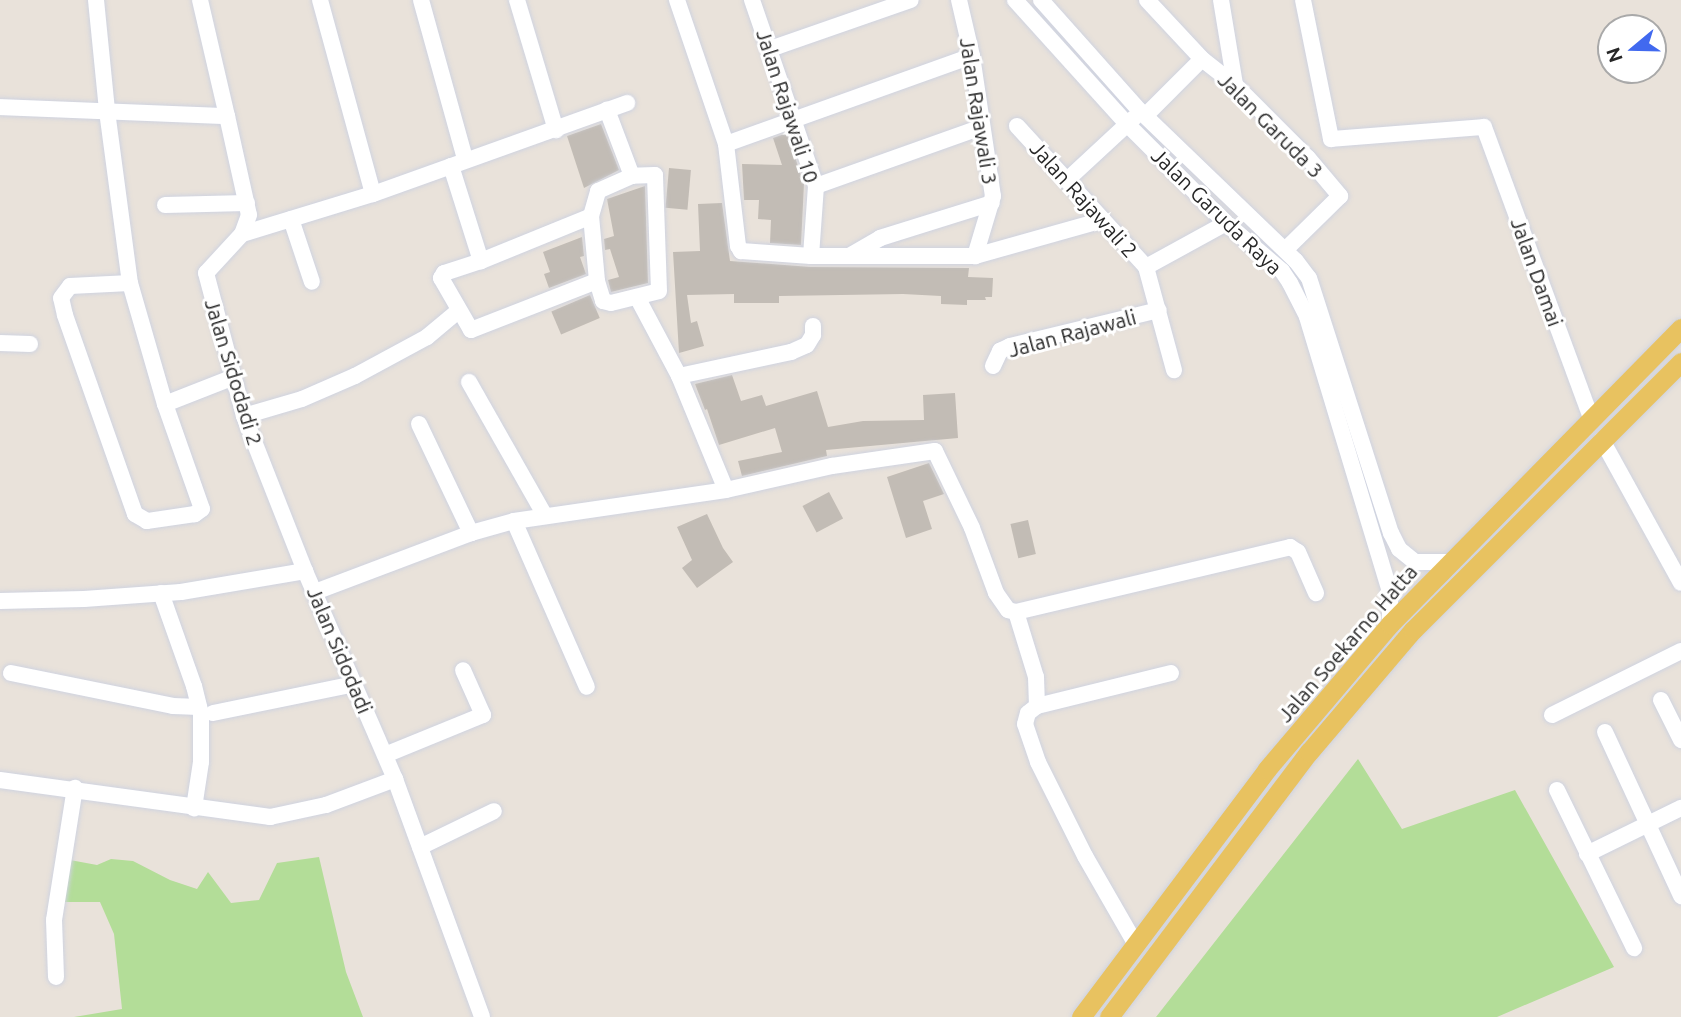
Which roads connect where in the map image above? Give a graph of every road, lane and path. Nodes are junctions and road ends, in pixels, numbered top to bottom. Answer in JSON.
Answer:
{"nodes":[{"id":1,"x":96,"y":0,"type":"edge"},
{"id":2,"x":200,"y":0,"type":"edge"},
{"id":3,"x":320,"y":0,"type":"edge"},
{"id":4,"x":421,"y":0,"type":"edge"},
{"id":5,"x":517,"y":0,"type":"edge"},
{"id":6,"x":677,"y":0,"type":"edge"},
{"id":7,"x":752,"y":0,"type":"edge"},
{"id":8,"x":911,"y":0,"type":"edge"},
{"id":9,"x":959,"y":0,"type":"edge"},
{"id":10,"x":1015,"y":0,"type":"edge"},
{"id":11,"x":1041,"y":0,"type":"edge"},
{"id":12,"x":1147,"y":0,"type":"edge"},
{"id":13,"x":1221,"y":0,"type":"edge"},
{"id":14,"x":1303,"y":0,"type":"edge"},
{"id":15,"x":770,"y":49,"type":"junction"},
{"id":16,"x":972,"y":56,"type":"junction"},
{"id":17,"x":1202,"y":59,"type":"junction"},
{"id":18,"x":1235,"y":85,"type":"junction"},
{"id":19,"x":627,"y":103,"type":"dead end"},
{"id":20,"x":0,"y":107,"type":"edge"},
{"id":21,"x":607,"y":110,"type":"junction"},
{"id":22,"x":107,"y":111,"type":"junction"},
{"id":23,"x":1143,"y":113,"type":"junction"},
{"id":24,"x":227,"y":116,"type":"junction"},
{"id":25,"x":794,"y":118,"type":"junction"},
{"id":26,"x":1128,"y":125,"type":"junction"},
{"id":27,"x":1017,"y":126,"type":"dead end"},
{"id":28,"x":982,"y":127,"type":"junction"},
{"id":29,"x":556,"y":130,"type":"junction"},
{"id":30,"x":1331,"y":139,"type":"junction"},
{"id":31,"x":726,"y":145,"type":"junction"},
{"id":32,"x":1308,"y":158,"type":"junction"},
{"id":33,"x":458,"y":163,"type":"junction"},
{"id":34,"x":632,"y":176,"type":"junction"},
{"id":35,"x":1067,"y":180,"type":"junction"},
{"id":36,"x":816,"y":186,"type":"junction"},
{"id":37,"x":373,"y":194,"type":"junction"},
{"id":38,"x":992,"y":202,"type":"junction"},
{"id":39,"x":247,"y":203,"type":"junction"},
{"id":40,"x":165,"y":205,"type":"dead end"},
{"id":41,"x":591,"y":216,"type":"junction"},
{"id":42,"x":291,"y":219,"type":"junction"},
{"id":43,"x":1103,"y":220,"type":"junction"},
{"id":44,"x":1226,"y":223,"type":"junction"},
{"id":45,"x":900,"y":232,"type":"junction"},
{"id":46,"x":242,"y":234,"type":"junction"},
{"id":47,"x":1285,"y":250,"type":"junction"},
{"id":48,"x":811,"y":256,"type":"junction"},
{"id":49,"x":849,"y":256,"type":"junction"},
{"id":50,"x":899,"y":256,"type":"junction"},
{"id":51,"x":975,"y":256,"type":"junction"},
{"id":52,"x":481,"y":261,"type":"junction"},
{"id":53,"x":1146,"y":267,"type":"junction"},
{"id":54,"x":597,"y":281,"type":"junction"},
{"id":55,"x":312,"y":282,"type":"dead end"},
{"id":56,"x":130,"y":283,"type":"junction"},
{"id":57,"x":637,"y":297,"type":"junction"},
{"id":58,"x":1160,"y":310,"type":"junction"},
{"id":59,"x":458,"y":311,"type":"junction"},
{"id":60,"x":813,"y":326,"type":"dead end"},
{"id":61,"x":1681,"y":328,"type":"edge"},
{"id":62,"x":0,"y":343,"type":"edge"},
{"id":63,"x":30,"y":344,"type":"dead end"},
{"id":64,"x":1681,"y":362,"type":"edge"},
{"id":65,"x":993,"y":366,"type":"dead end"},
{"id":66,"x":1174,"y":370,"type":"dead end"},
{"id":67,"x":679,"y":376,"type":"junction"},
{"id":68,"x":234,"y":377,"type":"junction"},
{"id":69,"x":469,"y":382,"type":"dead end"},
{"id":70,"x":165,"y":404,"type":"junction"},
{"id":71,"x":244,"y":416,"type":"junction"},
{"id":72,"x":1591,"y":418,"type":"junction"},
{"id":73,"x":419,"y":424,"type":"dead end"},
{"id":74,"x":1602,"y":440,"type":"junction"},
{"id":75,"x":726,"y":490,"type":"junction"},
{"id":76,"x":545,"y":516,"type":"junction"},
{"id":77,"x":514,"y":521,"type":"junction"},
{"id":78,"x":471,"y":533,"type":"junction"},
{"id":79,"x":1447,"y":562,"type":"junction"},
{"id":80,"x":305,"y":572,"type":"junction"},
{"id":81,"x":1681,"y":583,"type":"edge"},
{"id":82,"x":315,"y":592,"type":"junction"},
{"id":83,"x":161,"y":593,"type":"junction"},
{"id":84,"x":1316,"y":593,"type":"dead end"},
{"id":85,"x":0,"y":601,"type":"edge"},
{"id":86,"x":1016,"y":612,"type":"junction"},
{"id":87,"x":1390,"y":624,"type":"junction"},
{"id":88,"x":1681,"y":651,"type":"edge"},
{"id":89,"x":463,"y":670,"type":"dead end"},
{"id":90,"x":11,"y":673,"type":"dead end"},
{"id":91,"x":1171,"y":673,"type":"dead end"},
{"id":92,"x":354,"y":684,"type":"junction"},
{"id":93,"x":587,"y":687,"type":"dead end"},
{"id":94,"x":1661,"y":700,"type":"dead end"},
{"id":95,"x":1037,"y":706,"type":"junction"},
{"id":96,"x":206,"y":710,"type":"junction"},
{"id":97,"x":1552,"y":715,"type":"dead end"},
{"id":98,"x":1605,"y":732,"type":"dead end"},
{"id":99,"x":1681,"y":740,"type":"edge"},
{"id":100,"x":385,"y":755,"type":"junction"},
{"id":101,"x":395,"y":779,"type":"junction"},
{"id":102,"x":0,"y":780,"type":"edge"},
{"id":103,"x":75,"y":788,"type":"junction"},
{"id":104,"x":1557,"y":790,"type":"dead end"},
{"id":105,"x":194,"y":808,"type":"junction"},
{"id":106,"x":1681,"y":808,"type":"edge"},
{"id":107,"x":494,"y":811,"type":"dead end"},
{"id":108,"x":1650,"y":823,"type":"junction"},
{"id":109,"x":1212,"y":841,"type":"junction"},
{"id":110,"x":420,"y":847,"type":"junction"},
{"id":111,"x":1587,"y":854,"type":"junction"},
{"id":112,"x":1231,"y":856,"type":"junction"},
{"id":113,"x":1681,"y":896,"type":"edge"},
{"id":114,"x":1135,"y":943,"type":"junction"},
{"id":115,"x":1634,"y":948,"type":"dead end"},
{"id":116,"x":56,"y":977,"type":"dead end"},
{"id":117,"x":482,"y":1017,"type":"edge"},
{"id":118,"x":1081,"y":1017,"type":"edge"},
{"id":119,"x":1109,"y":1017,"type":"edge"}],
"edges":[{"from":1,"to":22,"type":"street"},
{"from":2,"to":24,"type":"street"},
{"from":3,"to":37,"type":"street"},
{"from":4,"to":33,"type":"street"},
{"from":5,"to":29,"type":"street"},
{"from":6,"to":31,"type":"street"},
{"from":7,"to":15,"type":"street","name":"Jalan Rajawali 10"},
{"from":8,"to":15,"type":"street"},
{"from":9,"to":16,"type":"street","name":"Jalan Rajawali 3"},
{"from":10,"to":26,"type":"street","name":"Jalan Garuda Raya"},
{"from":11,"to":23,"type":"street","name":"Jalan Garuda Raya"},
{"from":12,"to":17,"type":"street","name":"Jalan Garuda 3"},
{"from":13,"to":18,"type":"street"},
{"from":14,"to":30,"type":"street"},
{"from":15,"to":25,"type":"street","name":"Jalan Rajawali 10"},
{"from":16,"to":25,"type":"street"},
{"from":16,"to":28,"type":"street","name":"Jalan Rajawali 3"},
{"from":17,"to":18,"type":"street","name":"Jalan Garuda 3"},
{"from":17,"to":23,"type":"street"},
{"from":18,"to":32,"type":"street","name":"Jalan Garuda 3"},
{"from":19,"to":21,"type":"street"},
{"from":20,"to":22,"type":"street"},
{"from":21,"to":29,"type":"street"},
{"from":21,"to":34,"type":"street"},
{"from":22,"to":24,"type":"street"},
{"from":22,"to":56,"type":"street"},
{"from":23,"to":26,"type":"street"},
{"from":23,"to":47,"type":"street","name":"Jalan Garuda Raya"},
{"from":24,"to":39,"type":"street"},
{"from":25,"to":31,"type":"street"},
{"from":25,"to":36,"type":"street","name":"Jalan Rajawali 10"},
{"from":26,"to":35,"type":"street"},
{"from":26,"to":44,"type":"street","name":"Jalan Garuda Raya"},
{"from":27,"to":35,"type":"street","name":"Jalan Rajawali 2"},
{"from":28,"to":36,"type":"street"},
{"from":28,"to":38,"type":"street","name":"Jalan Rajawali 3"},
{"from":29,"to":33,"type":"street"},
{"from":30,"to":32,"type":"street"},
{"from":30,"to":72,"type":"street","name":"Jalan Damai"},
{"from":31,"to":48,"type":"street"},
{"from":32,"to":47,"type":"street","name":"Jalan Garuda 3"},
{"from":33,"to":37,"type":"street"},
{"from":33,"to":52,"type":"street"},
{"from":34,"to":41,"type":"street"},
{"from":34,"to":57,"type":"street"},
{"from":35,"to":43,"type":"street","name":"Jalan Rajawali 2"},
{"from":36,"to":48,"type":"street","name":"Jalan Rajawali 10"},
{"from":37,"to":42,"type":"street"},
{"from":38,"to":45,"type":"street"},
{"from":38,"to":51,"type":"street","name":"Jalan Rajawali 3"},
{"from":39,"to":40,"type":"street"},
{"from":39,"to":46,"type":"street"},
{"from":41,"to":52,"type":"street"},
{"from":41,"to":54,"type":"street"},
{"from":42,"to":46,"type":"street"},
{"from":42,"to":55,"type":"street"},
{"from":43,"to":51,"type":"street"},
{"from":43,"to":53,"type":"street","name":"Jalan Rajawali 2"},
{"from":44,"to":53,"type":"street","name":"Jalan Rajawali 2"},
{"from":44,"to":87,"type":"street","name":"Jalan Garuda Raya"},
{"from":45,"to":49,"type":"street"},
{"from":45,"to":50,"type":"street"},
{"from":46,"to":68,"type":"street","name":"Jalan Sidodadi 2"},
{"from":47,"to":79,"type":"street","name":"Jalan Garuda Raya"},
{"from":48,"to":49,"type":"street"},
{"from":49,"to":50,"type":"street"},
{"from":50,"to":51,"type":"street"},
{"from":52,"to":59,"type":"street"},
{"from":53,"to":58,"type":"street"},
{"from":54,"to":57,"type":"street"},
{"from":54,"to":59,"type":"street"},
{"from":56,"to":70,"type":"street"},
{"from":56,"to":70,"type":"street"},
{"from":57,"to":67,"type":"street"},
{"from":58,"to":65,"type":"street","name":"Jalan Rajawali"},
{"from":58,"to":66,"type":"street"},
{"from":59,"to":71,"type":"street"},
{"from":60,"to":67,"type":"street"},
{"from":61,"to":72,"type":"main road","name":"Jalan Soekarno Hatta"},
{"from":62,"to":63,"type":"street"},
{"from":64,"to":74,"type":"main road","name":"Jalan Soekarno Hatta"},
{"from":67,"to":75,"type":"street"},
{"from":68,"to":70,"type":"street"},
{"from":68,"to":71,"type":"street","name":"Jalan Sidodadi 2"},
{"from":69,"to":76,"type":"street"},
{"from":71,"to":80,"type":"street","name":"Jalan Sidodadi 2"},
{"from":72,"to":79,"type":"main road","name":"Jalan Soekarno Hatta"},
{"from":73,"to":78,"type":"street"},
{"from":74,"to":81,"type":"street"},
{"from":74,"to":112,"type":"main road","name":"Jalan Soekarno Hatta"},
{"from":75,"to":76,"type":"street"},
{"from":75,"to":86,"type":"street"},
{"from":76,"to":77,"type":"street"},
{"from":77,"to":78,"type":"street"},
{"from":77,"to":93,"type":"street"},
{"from":78,"to":82,"type":"street"},
{"from":79,"to":87,"type":"main road","name":"Jalan Soekarno Hatta"},
{"from":80,"to":82,"type":"street","name":"Jalan Sidodadi"},
{"from":80,"to":83,"type":"street","name":"Jalan Sidodadi"},
{"from":82,"to":92,"type":"street","name":"Jalan Sidodadi"},
{"from":83,"to":85,"type":"street","name":"Jalan Sidodadi"},
{"from":83,"to":96,"type":"street"},
{"from":84,"to":86,"type":"street"},
{"from":86,"to":95,"type":"street"},
{"from":87,"to":109,"type":"main road","name":"Jalan Soekarno Hatta"},
{"from":88,"to":97,"type":"street"},
{"from":89,"to":100,"type":"street"},
{"from":90,"to":96,"type":"street"},
{"from":91,"to":95,"type":"street"},
{"from":92,"to":96,"type":"street"},
{"from":92,"to":100,"type":"street","name":"Jalan Sidodadi"},
{"from":94,"to":99,"type":"street"},
{"from":95,"to":114,"type":"street"},
{"from":96,"to":105,"type":"street"},
{"from":98,"to":108,"type":"street"},
{"from":100,"to":101,"type":"street","name":"Jalan Sidodadi"},
{"from":101,"to":105,"type":"street"},
{"from":101,"to":110,"type":"street","name":"Jalan Sidodadi"},
{"from":102,"to":103,"type":"street"},
{"from":103,"to":105,"type":"street"},
{"from":103,"to":116,"type":"street"},
{"from":104,"to":111,"type":"street"},
{"from":106,"to":108,"type":"street"},
{"from":107,"to":110,"type":"street"},
{"from":108,"to":111,"type":"street"},
{"from":108,"to":113,"type":"street"},
{"from":109,"to":112,"type":"main road"},
{"from":109,"to":114,"type":"main road","name":"Jalan Soekarno Hatta"},
{"from":110,"to":117,"type":"street","name":"Jalan Sidodadi"},
{"from":111,"to":115,"type":"street"},
{"from":112,"to":119,"type":"main road","name":"Jalan Soekarno Hatta"},
{"from":114,"to":118,"type":"main road","name":"Jalan Soekarno Hatta"}]}
